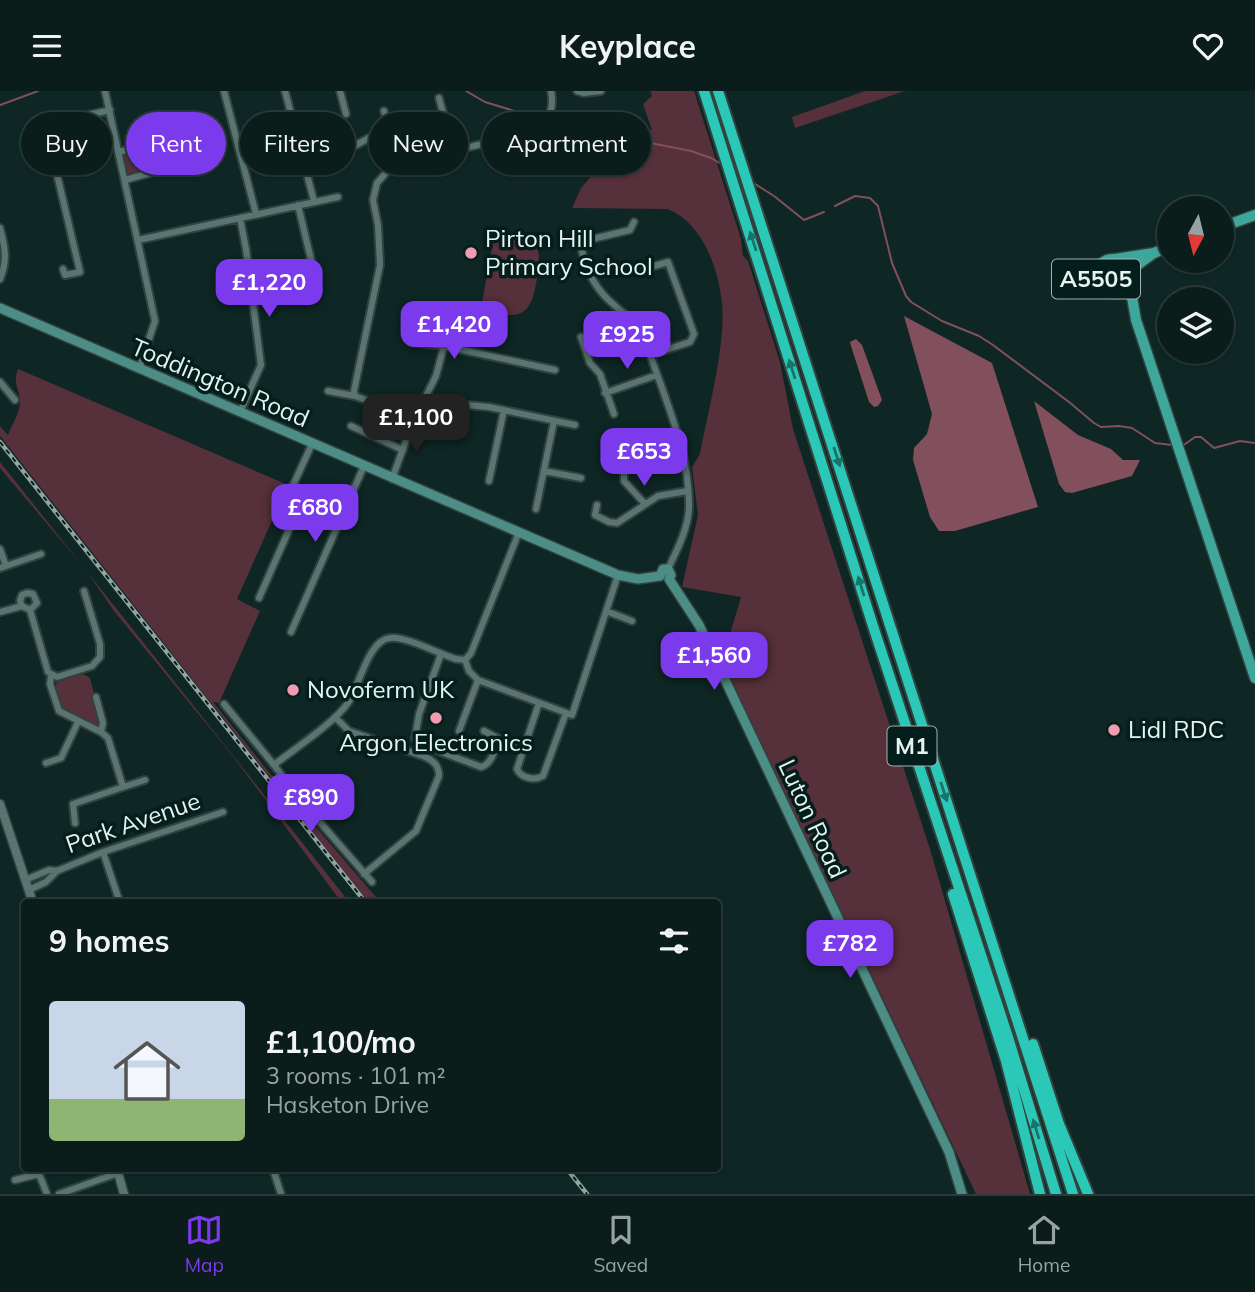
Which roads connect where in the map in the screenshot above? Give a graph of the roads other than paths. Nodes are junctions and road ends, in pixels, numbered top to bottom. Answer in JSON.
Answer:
{"nodes":[{"id":1,"x":114,"y":91,"type":"edge"},
{"id":2,"x":223,"y":91,"type":"edge"},
{"id":3,"x":285,"y":91,"type":"edge"},
{"id":4,"x":340,"y":91,"type":"edge"},
{"id":5,"x":551,"y":91,"type":"edge"},
{"id":6,"x":577,"y":91,"type":"edge"},
{"id":7,"x":601,"y":91,"type":"edge"},
{"id":8,"x":704,"y":91,"type":"edge"},
{"id":9,"x":718,"y":91,"type":"edge"},
{"id":10,"x":105,"y":92,"type":"edge"},
{"id":11,"x":439,"y":98,"type":"dead end"},
{"id":12,"x":110,"y":110,"type":"junction"},
{"id":13,"x":345,"y":112,"type":"edge"},
{"id":14,"x":443,"y":112,"type":"edge"},
{"id":15,"x":551,"y":112,"type":"edge"},
{"id":16,"x":119,"y":152,"type":"junction"},
{"id":17,"x":383,"y":175,"type":"edge"},
{"id":18,"x":125,"y":180,"type":"junction"},
{"id":19,"x":338,"y":197,"type":"dead end"},
{"id":20,"x":314,"y":201,"type":"junction"},
{"id":21,"x":298,"y":205,"type":"junction"},
{"id":22,"x":256,"y":214,"type":"junction"},
{"id":23,"x":1255,"y":215,"type":"edge"},
{"id":24,"x":240,"y":218,"type":"junction"},
{"id":25,"x":634,"y":222,"type":"dead end"},
{"id":26,"x":1234,"y":223,"type":"edge"},
{"id":27,"x":0,"y":228,"type":"edge"},
{"id":28,"x":138,"y":240,"type":"junction"},
{"id":29,"x":1157,"y":252,"type":"edge"},
{"id":30,"x":666,"y":253,"type":"dead end"},
{"id":31,"x":1154,"y":253,"type":"junction"},
{"id":32,"x":1114,"y":259,"type":"junction"},
{"id":33,"x":668,"y":262,"type":"junction"},
{"id":34,"x":63,"y":269,"type":"dead end"},
{"id":35,"x":644,"y":269,"type":"dead end"},
{"id":36,"x":1130,"y":278,"type":"junction"},
{"id":37,"x":0,"y":279,"type":"edge"},
{"id":38,"x":318,"y":289,"type":"dead end"},
{"id":39,"x":1112,"y":293,"type":"junction"},
{"id":40,"x":0,"y":308,"type":"edge"},
{"id":41,"x":1136,"y":320,"type":"junction"},
{"id":42,"x":581,"y":337,"type":"dead end"},
{"id":43,"x":411,"y":342,"type":"dead end"},
{"id":44,"x":444,"y":346,"type":"junction"},
{"id":45,"x":650,"y":355,"type":"junction"},
{"id":46,"x":139,"y":369,"type":"junction"},
{"id":47,"x":555,"y":370,"type":"dead end"},
{"id":48,"x":657,"y":375,"type":"junction"},
{"id":49,"x":0,"y":381,"type":"edge"},
{"id":50,"x":328,"y":391,"type":"dead end"},
{"id":51,"x":606,"y":393,"type":"junction"},
{"id":52,"x":355,"y":396,"type":"junction"},
{"id":53,"x":426,"y":398,"type":"junction"},
{"id":54,"x":15,"y":400,"type":"dead end"},
{"id":55,"x":504,"y":410,"type":"junction"},
{"id":56,"x":240,"y":412,"type":"junction"},
{"id":57,"x":614,"y":414,"type":"dead end"},
{"id":58,"x":415,"y":418,"type":"junction"},
{"id":59,"x":554,"y":421,"type":"junction"},
{"id":60,"x":575,"y":425,"type":"dead end"},
{"id":61,"x":351,"y":426,"type":"dead end"},
{"id":62,"x":312,"y":444,"type":"junction"},
{"id":63,"x":403,"y":450,"type":"junction"},
{"id":64,"x":624,"y":462,"type":"dead end"},
{"id":65,"x":364,"y":466,"type":"junction"},
{"id":66,"x":544,"y":471,"type":"junction"},
{"id":67,"x":581,"y":478,"type":"dead end"},
{"id":68,"x":393,"y":479,"type":"junction"},
{"id":69,"x":489,"y":481,"type":"dead end"},
{"id":70,"x":687,"y":491,"type":"junction"},
{"id":71,"x":645,"y":503,"type":"junction"},
{"id":72,"x":597,"y":505,"type":"dead end"},
{"id":73,"x":536,"y":509,"type":"dead end"},
{"id":74,"x":594,"y":515,"type":"junction"},
{"id":75,"x":584,"y":517,"type":"dead end"},
{"id":76,"x":519,"y":532,"type":"junction"},
{"id":77,"x":0,"y":549,"type":"edge"},
{"id":78,"x":41,"y":554,"type":"dead end"},
{"id":79,"x":3,"y":567,"type":"edge"},
{"id":80,"x":618,"y":575,"type":"junction"},
{"id":81,"x":666,"y":575,"type":"junction"},
{"id":82,"x":84,"y":591,"type":"dead end"},
{"id":83,"x":259,"y":598,"type":"dead end"},
{"id":84,"x":22,"y":606,"type":"junction"},
{"id":85,"x":30,"y":610,"type":"junction"},
{"id":86,"x":606,"y":611,"type":"junction"},
{"id":87,"x":0,"y":613,"type":"edge"},
{"id":88,"x":632,"y":621,"type":"dead end"},
{"id":89,"x":873,"y":626,"type":"junction"},
{"id":90,"x":291,"y":632,"type":"dead end"},
{"id":91,"x":441,"y":654,"type":"junction"},
{"id":92,"x":465,"y":660,"type":"junction"},
{"id":93,"x":51,"y":675,"type":"junction"},
{"id":94,"x":1255,"y":678,"type":"edge"},
{"id":95,"x":478,"y":680,"type":"junction"},
{"id":96,"x":96,"y":697,"type":"dead end"},
{"id":97,"x":539,"y":703,"type":"junction"},
{"id":98,"x":224,"y":704,"type":"dead end"},
{"id":99,"x":566,"y":713,"type":"junction"},
{"id":100,"x":335,"y":717,"type":"junction"},
{"id":101,"x":78,"y":722,"type":"junction"},
{"id":102,"x":459,"y":731,"type":"dead end"},
{"id":103,"x":484,"y":731,"type":"dead end"},
{"id":104,"x":101,"y":732,"type":"junction"},
{"id":105,"x":499,"y":739,"type":"junction"},
{"id":106,"x":514,"y":743,"type":"dead end"},
{"id":107,"x":46,"y":763,"type":"dead end"},
{"id":108,"x":274,"y":765,"type":"junction"},
{"id":109,"x":145,"y":780,"type":"dead end"},
{"id":110,"x":123,"y":787,"type":"junction"},
{"id":111,"x":0,"y":804,"type":"edge"},
{"id":112,"x":223,"y":812,"type":"dead end"},
{"id":113,"x":75,"y":823,"type":"dead end"},
{"id":114,"x":962,"y":847,"type":"junction"},
{"id":115,"x":103,"y":852,"type":"junction"},
{"id":116,"x":57,"y":871,"type":"junction"},
{"id":117,"x":364,"y":874,"type":"junction"},
{"id":118,"x":25,"y":880,"type":"junction"},
{"id":119,"x":372,"y":882,"type":"dead end"},
{"id":120,"x":29,"y":890,"type":"junction"},
{"id":121,"x":32,"y":899,"type":"edge"},
{"id":122,"x":119,"y":899,"type":"edge"},
{"id":123,"x":114,"y":1172,"type":"edge"},
{"id":124,"x":117,"y":1172,"type":"edge"},
{"id":125,"x":274,"y":1172,"type":"edge"},
{"id":126,"x":15,"y":1180,"type":"dead end"},
{"id":127,"x":47,"y":1194,"type":"edge"},
{"id":128,"x":59,"y":1194,"type":"edge"},
{"id":129,"x":124,"y":1194,"type":"edge"},
{"id":130,"x":281,"y":1194,"type":"edge"},
{"id":131,"x":962,"y":1194,"type":"edge"},
{"id":132,"x":1040,"y":1194,"type":"edge"},
{"id":133,"x":1056,"y":1194,"type":"edge"},
{"id":134,"x":1073,"y":1194,"type":"edge"},
{"id":135,"x":1088,"y":1194,"type":"edge"}],
"edges":[{"from":1,"to":10,"type":"street"},
{"from":2,"to":22,"type":"street"},
{"from":3,"to":20,"type":"street"},
{"from":4,"to":13,"type":"street"},
{"from":5,"to":15,"type":"street"},
{"from":6,"to":7,"type":"street"},
{"from":89,"to":8,"type":"highway","number":"M1","one_way":true},
{"from":9,"to":114,"type":"highway","number":"M1","one_way":true},
{"from":10,"to":12,"type":"street"},
{"from":11,"to":14,"type":"street"},
{"from":12,"to":16,"type":"street"},
{"from":12,"to":34,"type":"street"},
{"from":16,"to":18,"type":"street"},
{"from":16,"to":18,"type":"street"},
{"from":17,"to":52,"type":"street"},
{"from":18,"to":28,"type":"street"},
{"from":19,"to":20,"type":"street"},
{"from":20,"to":21,"type":"street"},
{"from":21,"to":22,"type":"street"},
{"from":21,"to":38,"type":"street"},
{"from":22,"to":24,"type":"street"},
{"from":23,"to":26,"type":"main road"},
{"from":24,"to":28,"type":"street"},
{"from":24,"to":56,"type":"street"},
{"from":25,"to":45,"type":"street"},
{"from":27,"to":37,"type":"street"},
{"from":28,"to":46,"type":"street"},
{"from":29,"to":31,"type":"main road","number":"A5505"},
{"from":30,"to":33,"type":"street"},
{"from":31,"to":32,"type":"main road","number":"A5505"},
{"from":31,"to":36,"type":"main road","number":"A5505"},
{"from":32,"to":36,"type":"main road","number":"A5505"},
{"from":32,"to":39,"type":"main road","number":"A5505"},
{"from":33,"to":35,"type":"street"},
{"from":33,"to":45,"type":"street"},
{"from":36,"to":39,"type":"main road","number":"A5505"},
{"from":36,"to":41,"type":"main road","number":"A5505"},
{"from":39,"to":41,"type":"main road","number":"A5505"},
{"from":40,"to":46,"type":"main road","name":"Toddington Road"},
{"from":41,"to":94,"type":"main road","number":"A5505"},
{"from":42,"to":51,"type":"street"},
{"from":43,"to":44,"type":"street"},
{"from":44,"to":47,"type":"street"},
{"from":44,"to":53,"type":"street"},
{"from":45,"to":48,"type":"street"},
{"from":46,"to":56,"type":"main road","name":"Toddington Road"},
{"from":48,"to":51,"type":"street"},
{"from":48,"to":70,"type":"street"},
{"from":49,"to":54,"type":"street"},
{"from":50,"to":52,"type":"street"},
{"from":51,"to":57,"type":"street"},
{"from":52,"to":58,"type":"street"},
{"from":53,"to":55,"type":"street"},
{"from":53,"to":58,"type":"street"},
{"from":55,"to":59,"type":"street"},
{"from":55,"to":69,"type":"street"},
{"from":56,"to":62,"type":"main road","name":"Toddington Road"},
{"from":58,"to":63,"type":"street"},
{"from":59,"to":60,"type":"street"},
{"from":59,"to":66,"type":"street"},
{"from":61,"to":63,"type":"street"},
{"from":62,"to":65,"type":"main road","name":"Toddington Road"},
{"from":62,"to":83,"type":"street"},
{"from":63,"to":68,"type":"street"},
{"from":64,"to":71,"type":"street"},
{"from":65,"to":68,"type":"main road","name":"Toddington Road"},
{"from":65,"to":90,"type":"street"},
{"from":66,"to":67,"type":"street"},
{"from":66,"to":73,"type":"street"},
{"from":68,"to":76,"type":"main road","name":"Toddington Road"},
{"from":70,"to":71,"type":"street"},
{"from":70,"to":81,"type":"street"},
{"from":71,"to":74,"type":"street"},
{"from":72,"to":74,"type":"street"},
{"from":74,"to":75,"type":"street"},
{"from":76,"to":80,"type":"main road","name":"Toddington Road"},
{"from":76,"to":92,"type":"street"},
{"from":77,"to":79,"type":"street"},
{"from":78,"to":79,"type":"street"},
{"from":80,"to":81,"type":"main road","name":"Toddington Road"},
{"from":80,"to":86,"type":"street"},
{"from":81,"to":131,"type":"main road","name":"Luton Road"},
{"from":82,"to":93,"type":"street"},
{"from":84,"to":85,"type":"street"},
{"from":84,"to":85,"type":"street"},
{"from":84,"to":87,"type":"street"},
{"from":85,"to":93,"type":"street"},
{"from":86,"to":88,"type":"street"},
{"from":86,"to":99,"type":"street"},
{"from":89,"to":132,"type":"highway"},
{"from":133,"to":89,"type":"highway","number":"M1","one_way":true},
{"from":91,"to":92,"type":"street"},
{"from":91,"to":100,"type":"street"},
{"from":91,"to":105,"type":"street"},
{"from":92,"to":95,"type":"street"},
{"from":93,"to":101,"type":"street"},
{"from":95,"to":97,"type":"street"},
{"from":95,"to":102,"type":"street"},
{"from":96,"to":104,"type":"street"},
{"from":97,"to":99,"type":"street"},
{"from":97,"to":99,"type":"street"},
{"from":98,"to":108,"type":"street"},
{"from":100,"to":108,"type":"street"},
{"from":100,"to":117,"type":"street"},
{"from":101,"to":104,"type":"street"},
{"from":101,"to":107,"type":"street"},
{"from":103,"to":105,"type":"street"},
{"from":104,"to":110,"type":"street"},
{"from":105,"to":106,"type":"street"},
{"from":108,"to":117,"type":"street"},
{"from":109,"to":110,"type":"street"},
{"from":110,"to":113,"type":"street"},
{"from":111,"to":118,"type":"street"},
{"from":112,"to":115,"type":"street","name":"Park Avenue"},
{"from":114,"to":134,"type":"highway","number":"M1"},
{"from":114,"to":135,"type":"highway"},
{"from":115,"to":116,"type":"street","name":"Park Avenue"},
{"from":115,"to":122,"type":"street"},
{"from":116,"to":118,"type":"street","name":"Park Avenue"},
{"from":116,"to":120,"type":"street","name":"Park Avenue"},
{"from":117,"to":119,"type":"street"},
{"from":118,"to":120,"type":"street"},
{"from":120,"to":121,"type":"street"},
{"from":123,"to":128,"type":"street"},
{"from":124,"to":129,"type":"street"},
{"from":125,"to":130,"type":"street"},
{"from":126,"to":127,"type":"street"}]}
